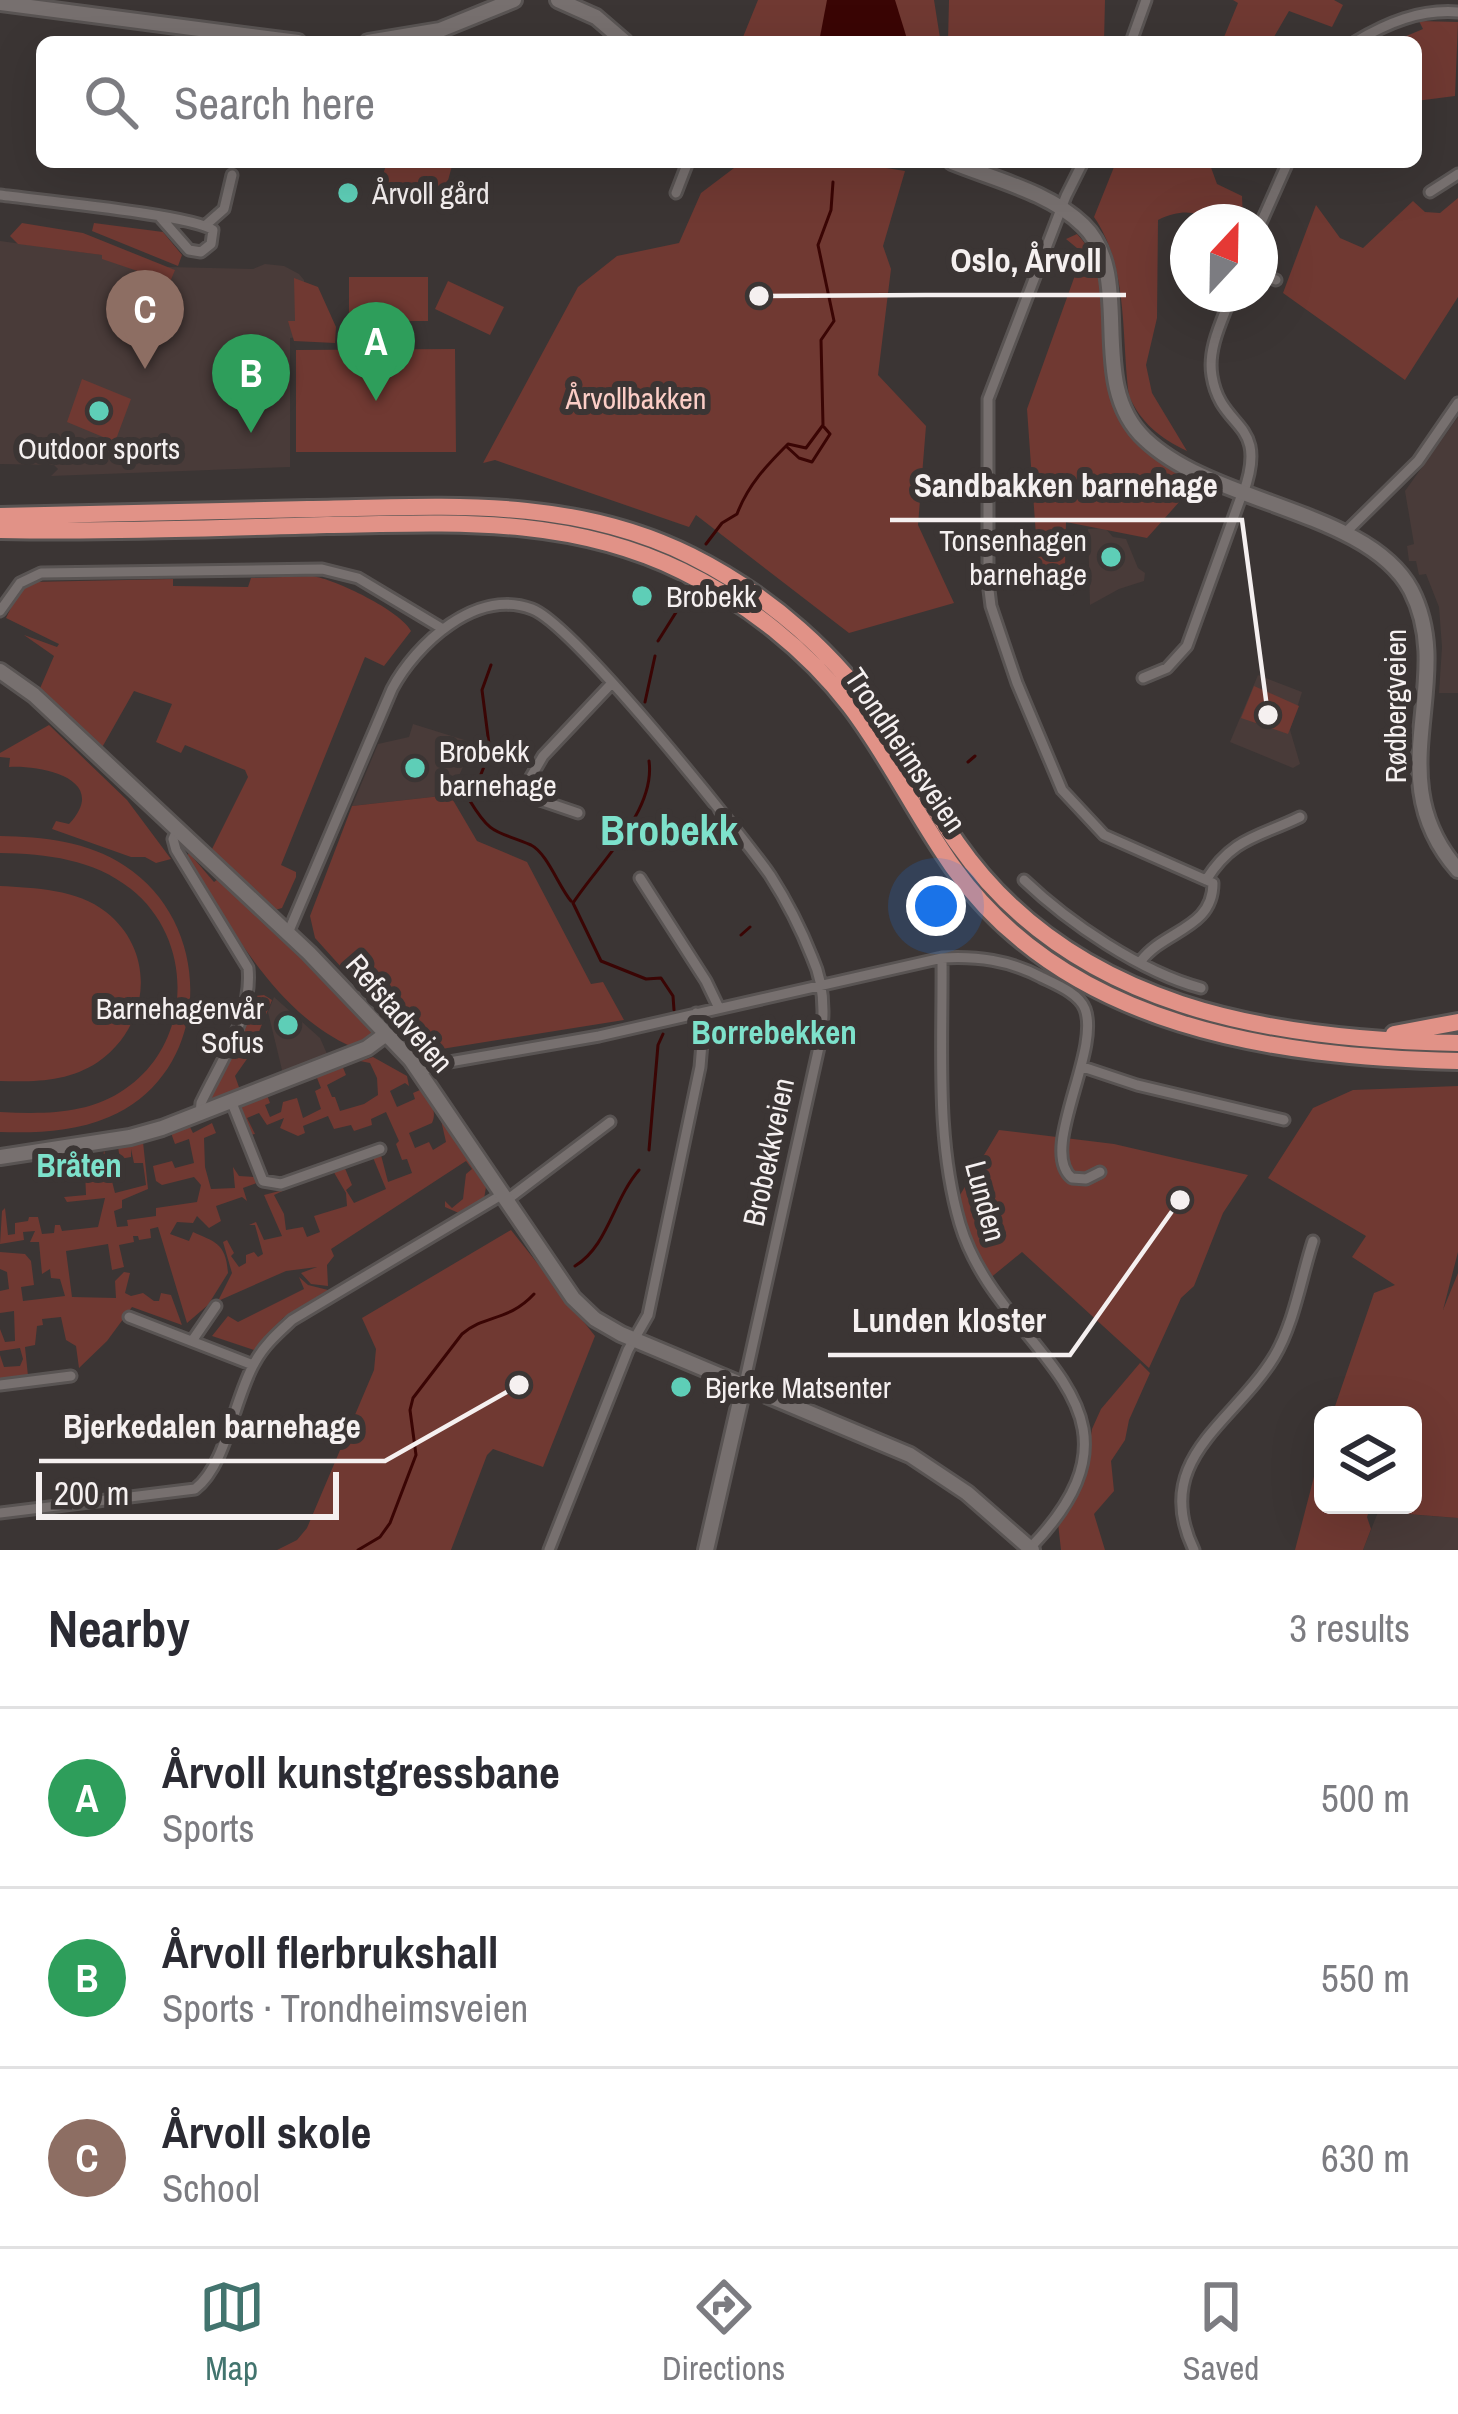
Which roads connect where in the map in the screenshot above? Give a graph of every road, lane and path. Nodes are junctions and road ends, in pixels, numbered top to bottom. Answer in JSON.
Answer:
{"nodes":[{"id":1,"x":514,"y":0,"type":"edge"},
{"id":2,"x":558,"y":0,"type":"edge"},
{"id":3,"x":1147,"y":0,"type":"edge"},
{"id":4,"x":0,"y":3,"type":"edge"},
{"id":5,"x":53,"y":5,"type":"edge"},
{"id":6,"x":1458,"y":11,"type":"edge"},
{"id":7,"x":258,"y":36,"type":"edge"},
{"id":8,"x":404,"y":36,"type":"edge"},
{"id":9,"x":618,"y":36,"type":"edge"},
{"id":10,"x":1132,"y":36,"type":"edge"},
{"id":11,"x":1365,"y":36,"type":"edge"},
{"id":12,"x":686,"y":168,"type":"edge"},
{"id":13,"x":966,"y":168,"type":"edge"},
{"id":14,"x":1080,"y":168,"type":"edge"},
{"id":15,"x":1285,"y":168,"type":"edge"},
{"id":16,"x":232,"y":175,"type":"dead end"},
{"id":17,"x":1458,"y":175,"type":"edge"},
{"id":18,"x":1430,"y":192,"type":"dead end"},
{"id":19,"x":676,"y":193,"type":"dead end"},
{"id":20,"x":0,"y":196,"type":"edge"},
{"id":21,"x":1269,"y":204,"type":"edge"},
{"id":22,"x":1062,"y":208,"type":"junction"},
{"id":23,"x":160,"y":217,"type":"junction"},
{"id":24,"x":207,"y":224,"type":"junction"},
{"id":25,"x":1226,"y":312,"type":"edge"},
{"id":26,"x":1458,"y":403,"type":"edge"},
{"id":27,"x":1243,"y":494,"type":"junction"},
{"id":28,"x":0,"y":513,"type":"edge"},
{"id":29,"x":1345,"y":533,"type":"junction"},
{"id":30,"x":0,"y":534,"type":"edge"},
{"id":31,"x":0,"y":611,"type":"edge"},
{"id":32,"x":443,"y":628,"type":"junction"},
{"id":33,"x":0,"y":671,"type":"edge"},
{"id":34,"x":1143,"y":678,"type":"dead end"},
{"id":35,"x":611,"y":684,"type":"junction"},
{"id":36,"x":578,"y":813,"type":"dead end"},
{"id":37,"x":1300,"y":817,"type":"dead end"},
{"id":38,"x":177,"y":830,"type":"junction"},
{"id":39,"x":1458,"y":870,"type":"edge"},
{"id":40,"x":640,"y":878,"type":"dead end"},
{"id":41,"x":1024,"y":880,"type":"dead end"},
{"id":42,"x":1206,"y":880,"type":"junction"},
{"id":43,"x":288,"y":933,"type":"junction"},
{"id":44,"x":942,"y":958,"type":"junction"},
{"id":45,"x":1141,"y":961,"type":"junction"},
{"id":46,"x":821,"y":983,"type":"junction"},
{"id":47,"x":1201,"y":988,"type":"dead end"},
{"id":48,"x":718,"y":1006,"type":"junction"},
{"id":49,"x":696,"y":1013,"type":"junction"},
{"id":50,"x":1458,"y":1022,"type":"edge"},
{"id":51,"x":386,"y":1034,"type":"junction"},
{"id":52,"x":1364,"y":1039,"type":"junction"},
{"id":53,"x":1458,"y":1043,"type":"edge"},
{"id":54,"x":1458,"y":1061,"type":"edge"},
{"id":55,"x":1083,"y":1066,"type":"junction"},
{"id":56,"x":420,"y":1072,"type":"junction"},
{"id":57,"x":232,"y":1103,"type":"junction"},
{"id":58,"x":200,"y":1114,"type":"junction"},
{"id":59,"x":1284,"y":1120,"type":"dead end"},
{"id":60,"x":610,"y":1122,"type":"dead end"},
{"id":61,"x":380,"y":1149,"type":"dead end"},
{"id":62,"x":0,"y":1157,"type":"edge"},
{"id":63,"x":1100,"y":1172,"type":"dead end"},
{"id":64,"x":505,"y":1197,"type":"junction"},
{"id":65,"x":1313,"y":1241,"type":"dead end"},
{"id":66,"x":216,"y":1306,"type":"dead end"},
{"id":67,"x":129,"y":1317,"type":"dead end"},
{"id":68,"x":635,"y":1340,"type":"junction"},
{"id":69,"x":192,"y":1341,"type":"junction"},
{"id":70,"x":253,"y":1365,"type":"junction"},
{"id":71,"x":71,"y":1376,"type":"dead end"},
{"id":72,"x":744,"y":1384,"type":"junction"},
{"id":73,"x":0,"y":1385,"type":"edge"},
{"id":74,"x":0,"y":1513,"type":"edge"},
{"id":75,"x":549,"y":1550,"type":"edge"},
{"id":76,"x":706,"y":1550,"type":"edge"},
{"id":77,"x":1030,"y":1550,"type":"edge"},
{"id":78,"x":1194,"y":1550,"type":"edge"}],
"edges":[{"from":1,"to":8,"type":"street"},
{"from":2,"to":9,"type":"street"},
{"from":3,"to":10,"type":"street"},
{"from":4,"to":5,"type":"street"},
{"from":5,"to":7,"type":"street"},
{"from":6,"to":11,"type":"street"},
{"from":12,"to":19,"type":"street"},
{"from":13,"to":22,"type":"street","name":"Rødbergveien"},
{"from":14,"to":22,"type":"street"},
{"from":15,"to":21,"type":"street"},
{"from":16,"to":24,"type":"street"},
{"from":17,"to":18,"type":"street"},
{"from":20,"to":23,"type":"street"},
{"from":22,"to":27,"type":"street","name":"Rødbergveien"},
{"from":22,"to":42,"type":"street"},
{"from":23,"to":24,"type":"street"},
{"from":23,"to":24,"type":"street"},
{"from":25,"to":27,"type":"street"},
{"from":26,"to":29,"type":"street"},
{"from":27,"to":29,"type":"street","name":"Rødbergveien"},
{"from":27,"to":34,"type":"street"},
{"from":28,"to":52,"type":"highway","name":"Trondheimsveien"},
{"from":29,"to":39,"type":"street","name":"Rødbergveien"},
{"from":30,"to":54,"type":"highway","name":"Trondheimsveien"},
{"from":31,"to":32,"type":"street"},
{"from":32,"to":35,"type":"street","name":"Brobekkveien"},
{"from":32,"to":43,"type":"street","name":"Brobekkveien"},
{"from":33,"to":38,"type":"street","name":"Refstadveien"},
{"from":35,"to":36,"type":"street"},
{"from":35,"to":46,"type":"street","name":"Brobekkveien"},
{"from":37,"to":42,"type":"street"},
{"from":38,"to":43,"type":"street","name":"Refstadveien"},
{"from":38,"to":58,"type":"street"},
{"from":40,"to":48,"type":"street"},
{"from":41,"to":45,"type":"street"},
{"from":42,"to":45,"type":"street"},
{"from":43,"to":51,"type":"street","name":"Refstadveien"},
{"from":44,"to":46,"type":"street"},
{"from":44,"to":55,"type":"street"},
{"from":44,"to":77,"type":"street","name":"Lunden"},
{"from":45,"to":47,"type":"street"},
{"from":46,"to":48,"type":"street"},
{"from":46,"to":72,"type":"street","name":"Brobekkveien"},
{"from":48,"to":49,"type":"street"},
{"from":49,"to":56,"type":"street"},
{"from":49,"to":68,"type":"street"},
{"from":50,"to":52,"type":"highway"},
{"from":51,"to":56,"type":"street","name":"Refstadveien"},
{"from":51,"to":57,"type":"street"},
{"from":52,"to":53,"type":"highway","name":"Trondheimsveien"},
{"from":55,"to":59,"type":"street"},
{"from":55,"to":63,"type":"street"},
{"from":56,"to":64,"type":"street","name":"Refstadveien"},
{"from":57,"to":58,"type":"street"},
{"from":57,"to":61,"type":"street"},
{"from":58,"to":62,"type":"street"},
{"from":60,"to":64,"type":"street"},
{"from":64,"to":68,"type":"street","name":"Refstadveien"},
{"from":64,"to":70,"type":"street"},
{"from":65,"to":78,"type":"street"},
{"from":66,"to":69,"type":"street"},
{"from":67,"to":69,"type":"street"},
{"from":68,"to":72,"type":"street","name":"Refstadveien"},
{"from":68,"to":75,"type":"street"},
{"from":69,"to":70,"type":"street"},
{"from":70,"to":74,"type":"street"},
{"from":71,"to":73,"type":"street"},
{"from":72,"to":76,"type":"street","name":"Brobekkveien"},
{"from":72,"to":77,"type":"street","name":"Refstadveien"}]}
